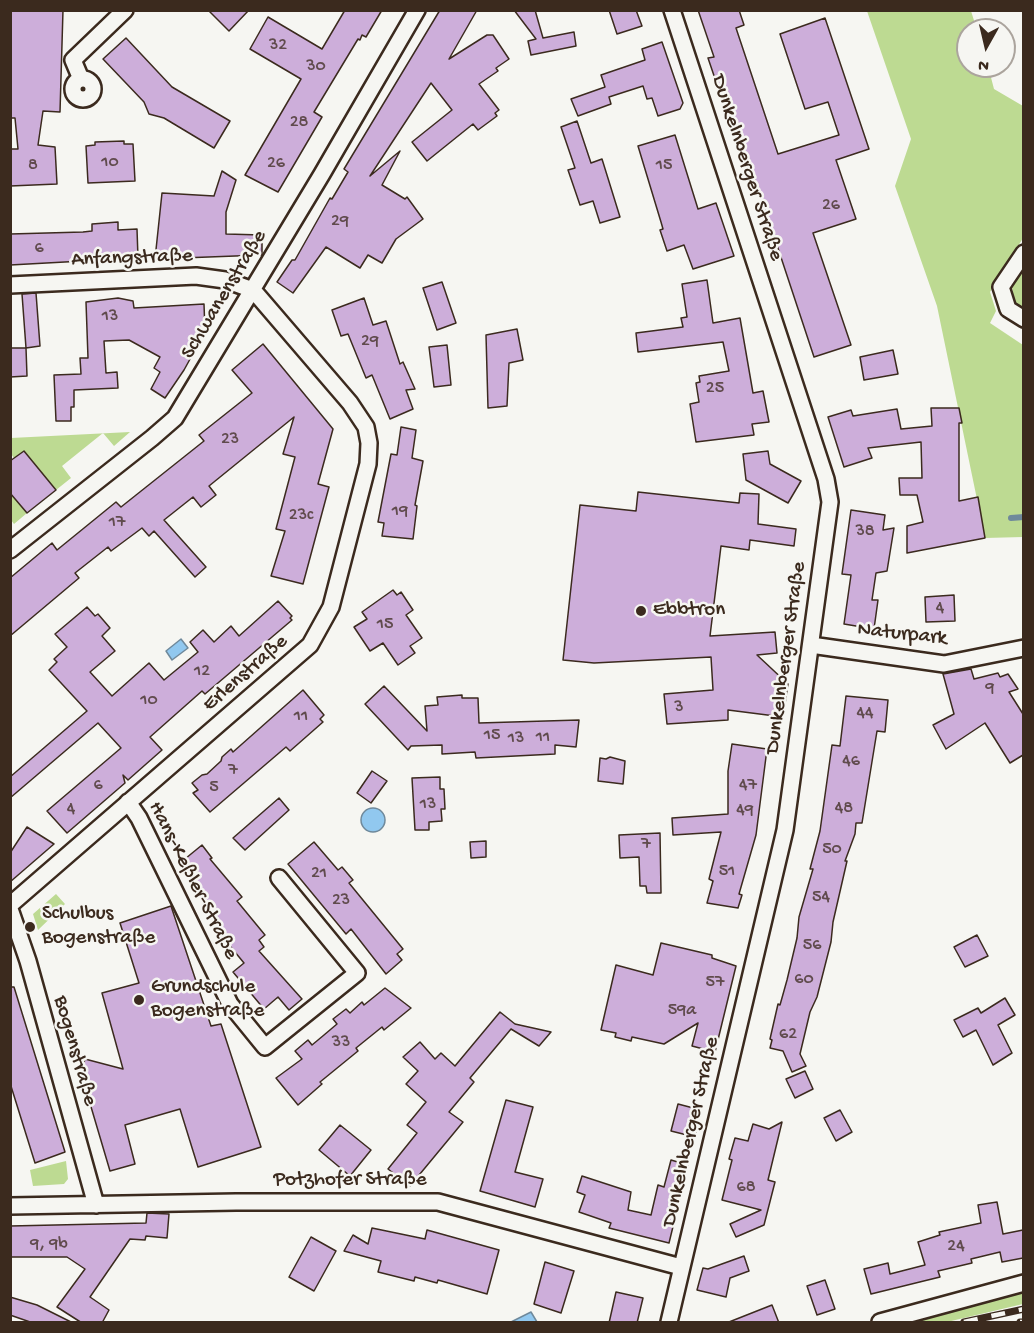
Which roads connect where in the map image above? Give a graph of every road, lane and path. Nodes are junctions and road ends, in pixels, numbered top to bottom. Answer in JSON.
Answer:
{"nodes":[{"id":1,"x":125,"y":10,"type":"edge"},
{"id":2,"x":417,"y":10,"type":"edge"},
{"id":3,"x":672,"y":10,"type":"edge"},
{"id":4,"x":81,"y":79,"type":"dead end"},
{"id":5,"x":1023,"y":253,"type":"edge"},
{"id":6,"x":10,"y":285,"type":"edge"},
{"id":7,"x":253,"y":291,"type":"junction"},
{"id":8,"x":1023,"y":320,"type":"edge"},
{"id":9,"x":10,"y":550,"type":"edge"},
{"id":10,"x":811,"y":645,"type":"junction"},
{"id":11,"x":1023,"y":648,"type":"edge"},
{"id":12,"x":128,"y":802,"type":"junction"},
{"id":13,"x":279,"y":878,"type":"dead end"},
{"id":14,"x":10,"y":907,"type":"edge"},
{"id":15,"x":96,"y":1205,"type":"junction"},
{"id":16,"x":10,"y":1206,"type":"edge"},
{"id":17,"x":681,"y":1267,"type":"junction"},
{"id":18,"x":1023,"y":1283,"type":"edge"},
{"id":19,"x":669,"y":1323,"type":"edge"},
{"id":20,"x":880,"y":1323,"type":"edge"}],
"edges":[{"from":1,"to":4,"type":"street"},
{"from":2,"to":7,"type":"street","name":"Schwanenstraße"},
{"from":3,"to":10,"type":"street","name":"Dunkelnberger Straße"},
{"from":5,"to":8,"type":"street"},
{"from":6,"to":7,"type":"street","name":"Anfangstraße"},
{"from":7,"to":9,"type":"street","name":"Schwanenstraße"},
{"from":7,"to":12,"type":"street","name":"Erlenstraße"},
{"from":10,"to":11,"type":"street","name":"Naturpark"},
{"from":10,"to":17,"type":"street","name":"Dunkelnberger Straße"},
{"from":12,"to":13,"type":"street","name":"Hans-Keßler-Straße"},
{"from":12,"to":14,"type":"street","name":"Erlenstraße"},
{"from":14,"to":15,"type":"street","name":"Bogenstraße"},
{"from":15,"to":16,"type":"street","name":"Potzhofer Straße"},
{"from":15,"to":17,"type":"street","name":"Potzhofer Straße"},
{"from":17,"to":19,"type":"street","name":"Dunkelnberger Straße"},
{"from":18,"to":20,"type":"street"}]}
